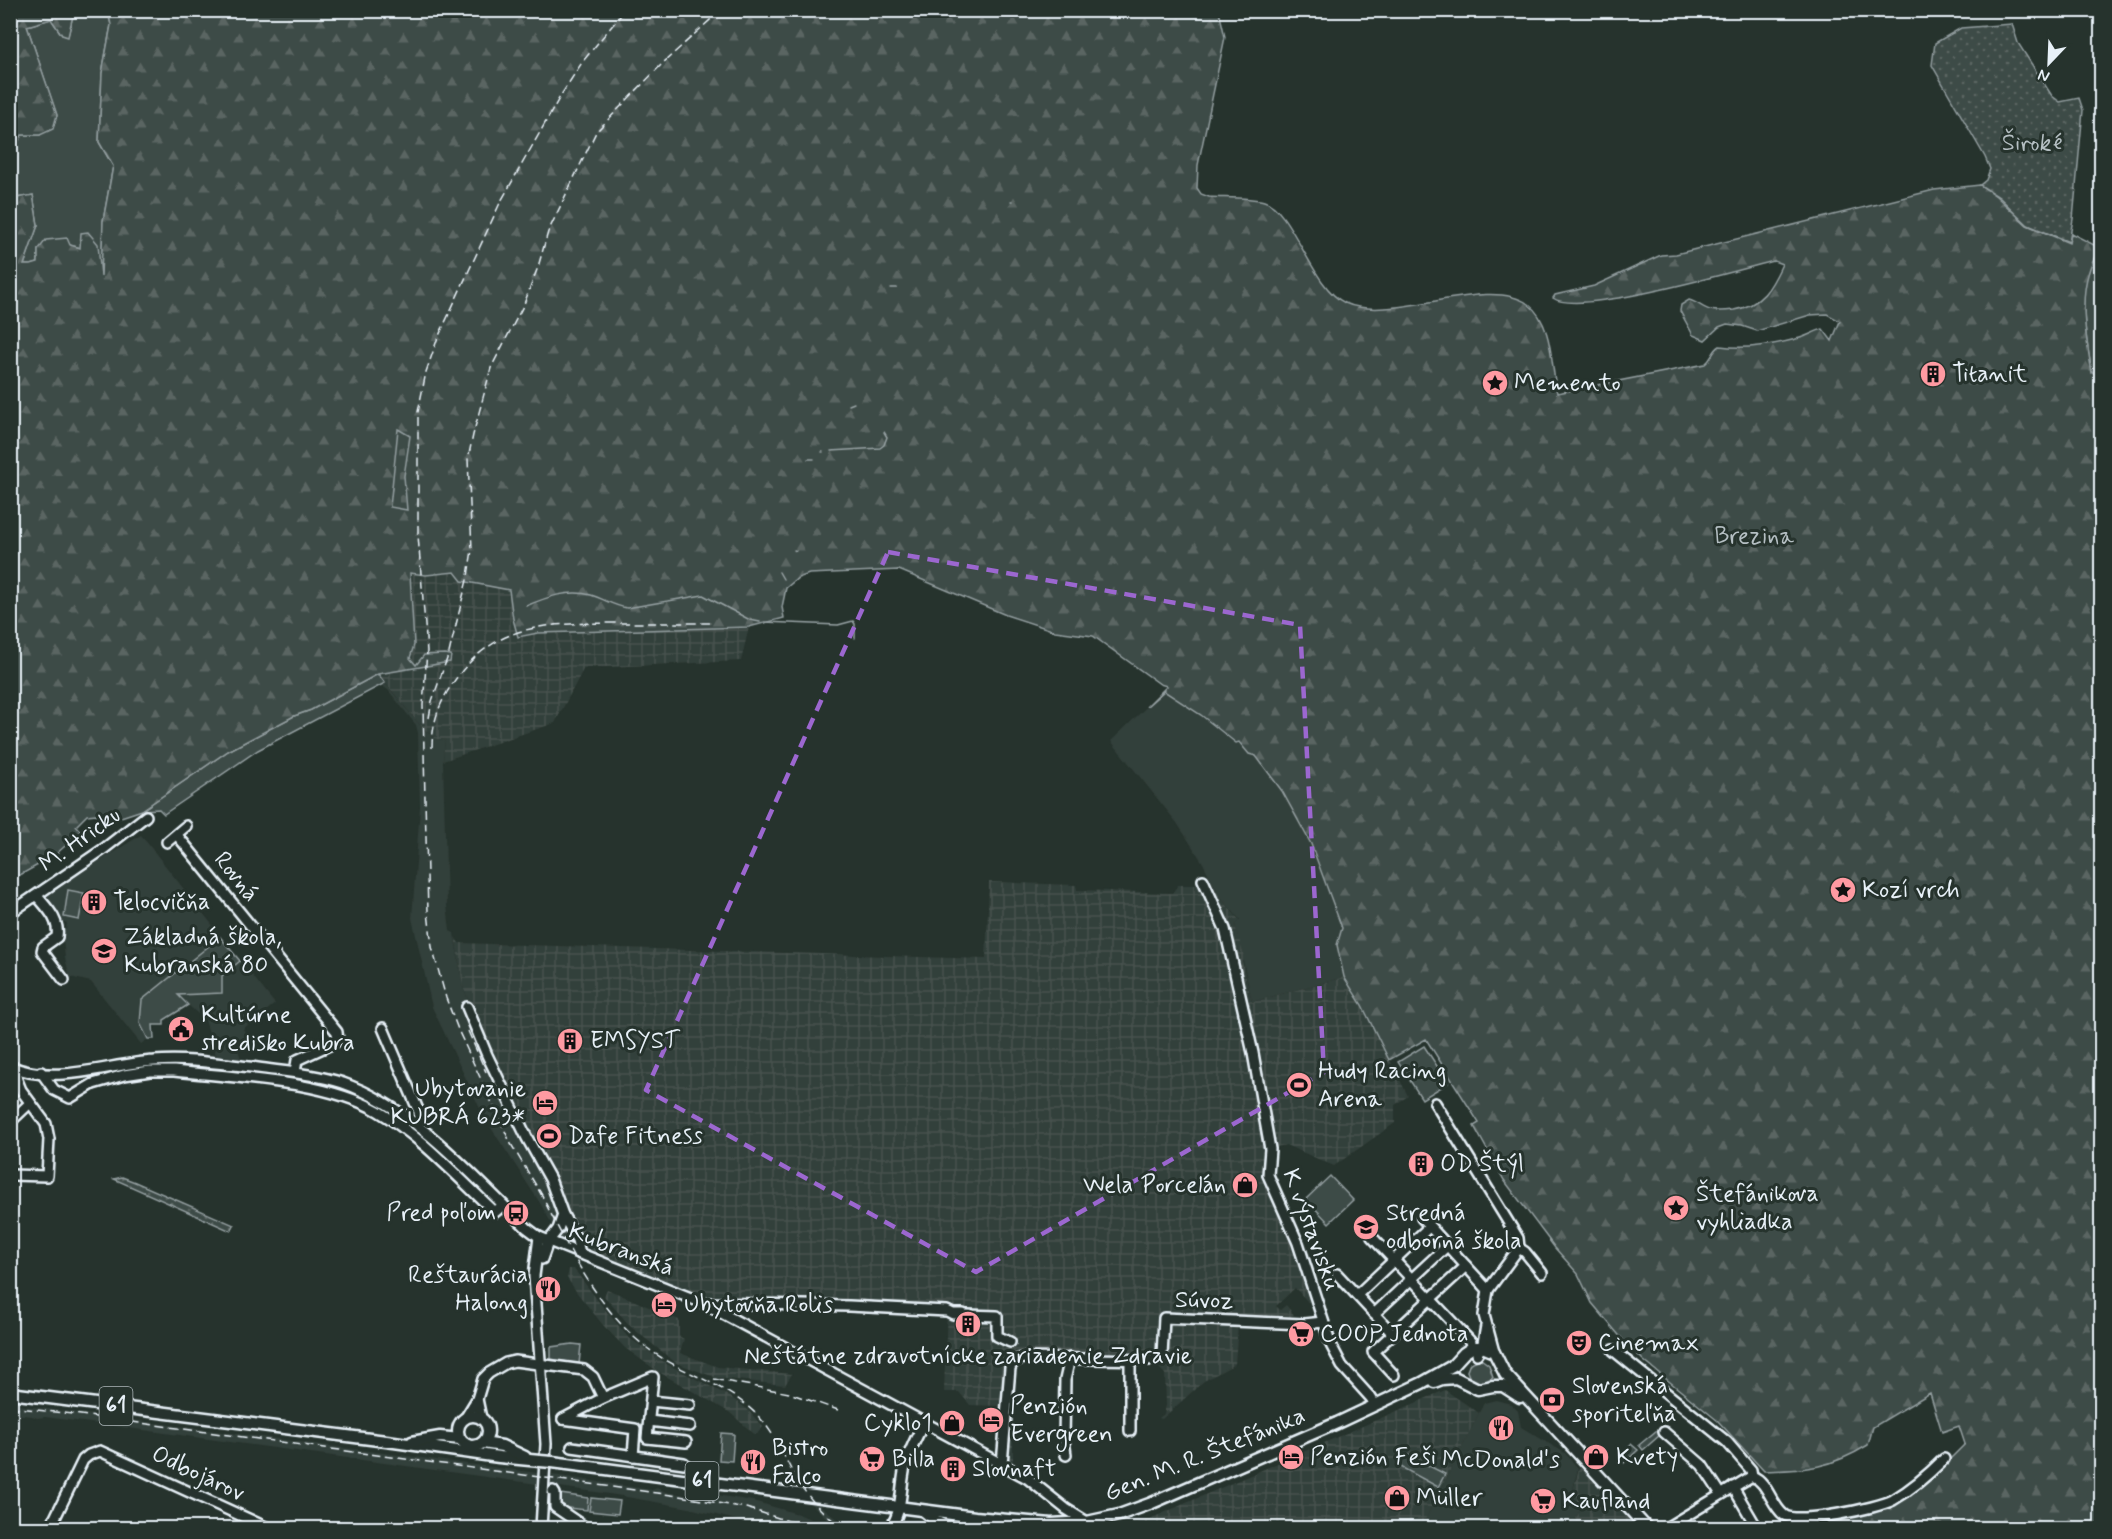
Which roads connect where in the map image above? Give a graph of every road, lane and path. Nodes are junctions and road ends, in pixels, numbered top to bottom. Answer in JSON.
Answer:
{"nodes":[{"id":1,"x":146,"y":816,"type":"dead end"},
{"id":2,"x":186,"y":826,"type":"dead end"},
{"id":3,"x":177,"y":835,"type":"junction"},
{"id":4,"x":167,"y":842,"type":"dead end"},
{"id":5,"x":1203,"y":880,"type":"dead end"},
{"id":6,"x":37,"y":896,"type":"junction"},
{"id":7,"x":10,"y":913,"type":"edge"},
{"id":8,"x":65,"y":979,"type":"dead end"},
{"id":9,"x":467,"y":1007,"type":"dead end"},
{"id":10,"x":383,"y":1028,"type":"dead end"},
{"id":11,"x":174,"y":1060,"type":"junction"},
{"id":12,"x":229,"y":1064,"type":"junction"},
{"id":13,"x":123,"y":1065,"type":"junction"},
{"id":14,"x":13,"y":1067,"type":"edge"},
{"id":15,"x":90,"y":1071,"type":"junction"},
{"id":16,"x":174,"y":1071,"type":"junction"},
{"id":17,"x":281,"y":1071,"type":"junction"},
{"id":18,"x":41,"y":1072,"type":"junction"},
{"id":19,"x":295,"y":1072,"type":"junction"},
{"id":20,"x":124,"y":1076,"type":"junction"},
{"id":21,"x":228,"y":1077,"type":"junction"},
{"id":22,"x":336,"y":1081,"type":"junction"},
{"id":23,"x":280,"y":1083,"type":"junction"},
{"id":24,"x":93,"y":1084,"type":"junction"},
{"id":25,"x":332,"y":1092,"type":"junction"},
{"id":26,"x":383,"y":1102,"type":"junction"},
{"id":27,"x":30,"y":1103,"type":"junction"},
{"id":28,"x":1435,"y":1103,"type":"dead end"},
{"id":29,"x":378,"y":1112,"type":"junction"},
{"id":30,"x":10,"y":1122,"type":"edge"},
{"id":31,"x":423,"y":1130,"type":"junction"},
{"id":32,"x":420,"y":1141,"type":"junction"},
{"id":33,"x":466,"y":1171,"type":"junction"},
{"id":34,"x":10,"y":1175,"type":"edge"},
{"id":35,"x":459,"y":1178,"type":"junction"},
{"id":36,"x":502,"y":1205,"type":"junction"},
{"id":37,"x":563,"y":1215,"type":"junction"},
{"id":38,"x":1422,"y":1218,"type":"dead end"},
{"id":39,"x":1430,"y":1227,"type":"junction"},
{"id":40,"x":1372,"y":1237,"type":"dead end"},
{"id":41,"x":543,"y":1240,"type":"junction"},
{"id":42,"x":1447,"y":1246,"type":"junction"},
{"id":43,"x":1519,"y":1248,"type":"junction"},
{"id":44,"x":568,"y":1250,"type":"junction"},
{"id":45,"x":580,"y":1254,"type":"junction"},
{"id":46,"x":542,"y":1259,"type":"junction"},
{"id":47,"x":1394,"y":1260,"type":"junction"},
{"id":48,"x":1466,"y":1266,"type":"junction"},
{"id":49,"x":1542,"y":1273,"type":"dead end"},
{"id":50,"x":1337,"y":1274,"type":"dead end"},
{"id":51,"x":534,"y":1276,"type":"junction"},
{"id":52,"x":1413,"y":1280,"type":"junction"},
{"id":53,"x":1488,"y":1290,"type":"junction"},
{"id":54,"x":1357,"y":1295,"type":"junction"},
{"id":55,"x":1430,"y":1299,"type":"junction"},
{"id":56,"x":703,"y":1302,"type":"junction"},
{"id":57,"x":1374,"y":1314,"type":"junction"},
{"id":58,"x":1323,"y":1322,"type":"junction"},
{"id":59,"x":1486,"y":1326,"type":"junction"},
{"id":60,"x":1392,"y":1334,"type":"junction"},
{"id":61,"x":1478,"y":1345,"type":"junction"},
{"id":62,"x":1613,"y":1350,"type":"dead end"},
{"id":63,"x":1494,"y":1352,"type":"junction"},
{"id":64,"x":1070,"y":1358,"type":"junction"},
{"id":65,"x":1130,"y":1360,"type":"junction"},
{"id":66,"x":1013,"y":1362,"type":"junction"},
{"id":67,"x":1465,"y":1362,"type":"junction"},
{"id":68,"x":541,"y":1364,"type":"junction"},
{"id":69,"x":1394,"y":1375,"type":"dead end"},
{"id":70,"x":1498,"y":1376,"type":"junction"},
{"id":71,"x":1435,"y":1379,"type":"junction"},
{"id":72,"x":1465,"y":1382,"type":"junction"},
{"id":73,"x":10,"y":1393,"type":"edge"},
{"id":74,"x":1473,"y":1394,"type":"junction"},
{"id":75,"x":1520,"y":1394,"type":"junction"},
{"id":76,"x":603,"y":1398,"type":"junction"},
{"id":77,"x":477,"y":1399,"type":"junction"},
{"id":78,"x":651,"y":1401,"type":"junction"},
{"id":79,"x":589,"y":1405,"type":"junction"},
{"id":80,"x":690,"y":1405,"type":"dead end"},
{"id":81,"x":1375,"y":1405,"type":"junction"},
{"id":82,"x":466,"y":1417,"type":"junction"},
{"id":83,"x":481,"y":1418,"type":"junction"},
{"id":84,"x":649,"y":1421,"type":"junction"},
{"id":85,"x":585,"y":1422,"type":"junction"},
{"id":86,"x":924,"y":1422,"type":"junction"},
{"id":87,"x":690,"y":1426,"type":"dead end"},
{"id":88,"x":458,"y":1427,"type":"junction"},
{"id":89,"x":1130,"y":1431,"type":"dead end"},
{"id":90,"x":488,"y":1432,"type":"junction"},
{"id":91,"x":1664,"y":1432,"type":"dead end"},
{"id":92,"x":440,"y":1437,"type":"junction"},
{"id":93,"x":460,"y":1439,"type":"junction"},
{"id":94,"x":394,"y":1442,"type":"junction"},
{"id":95,"x":686,"y":1442,"type":"dead end"},
{"id":96,"x":483,"y":1443,"type":"junction"},
{"id":97,"x":502,"y":1446,"type":"junction"},
{"id":98,"x":572,"y":1447,"type":"dead end"},
{"id":99,"x":1066,"y":1455,"type":"dead end"},
{"id":100,"x":633,"y":1456,"type":"junction"},
{"id":101,"x":535,"y":1460,"type":"junction"},
{"id":102,"x":1944,"y":1460,"type":"dead end"},
{"id":103,"x":684,"y":1463,"type":"dead end"},
{"id":104,"x":1002,"y":1464,"type":"junction"},
{"id":105,"x":1752,"y":1476,"type":"junction"},
{"id":106,"x":1732,"y":1487,"type":"junction"},
{"id":107,"x":553,"y":1491,"type":"dead end"},
{"id":108,"x":1721,"y":1494,"type":"junction"},
{"id":109,"x":899,"y":1507,"type":"junction"},
{"id":110,"x":923,"y":1510,"type":"junction"},
{"id":111,"x":1087,"y":1522,"type":"junction"},
{"id":112,"x":977,"y":1523,"type":"edge"},
{"id":113,"x":50,"y":1528,"type":"edge"},
{"id":114,"x":268,"y":1528,"type":"edge"},
{"id":115,"x":541,"y":1528,"type":"edge"},
{"id":116,"x":586,"y":1528,"type":"edge"},
{"id":117,"x":890,"y":1528,"type":"edge"},
{"id":118,"x":951,"y":1528,"type":"edge"},
{"id":119,"x":1647,"y":1528,"type":"edge"},
{"id":120,"x":1666,"y":1528,"type":"edge"},
{"id":121,"x":1757,"y":1528,"type":"edge"}],
"edges":[{"from":1,"to":6,"type":"street","name":"M. Hricku"},
{"from":2,"to":3,"type":"street"},
{"from":3,"to":4,"type":"street"},
{"from":3,"to":19,"type":"street","name":"Rovná"},
{"from":5,"to":58,"type":"street","name":"K výstavisku"},
{"from":6,"to":7,"type":"street","name":"M. Hricku"},
{"from":6,"to":8,"type":"street","name":"M. Hricku"},
{"from":9,"to":37,"type":"street"},
{"from":10,"to":31,"type":"street"},
{"from":11,"to":12,"type":"street","name":"Kubranská"},
{"from":11,"to":13,"type":"street","name":"Kubranská"},
{"from":11,"to":16,"type":"street"},
{"from":12,"to":17,"type":"street","name":"Kubranská"},
{"from":12,"to":21,"type":"street"},
{"from":13,"to":15,"type":"street","name":"Kubranská"},
{"from":13,"to":20,"type":"street"},
{"from":14,"to":18,"type":"street","name":"Kubranská"},
{"from":14,"to":27,"type":"street"},
{"from":15,"to":18,"type":"street","name":"Kubranská"},
{"from":15,"to":24,"type":"street"},
{"from":16,"to":20,"type":"street","name":"Kubranská"},
{"from":16,"to":21,"type":"street","name":"Kubranská"},
{"from":17,"to":19,"type":"street","name":"Kubranská"},
{"from":17,"to":23,"type":"street"},
{"from":18,"to":24,"type":"street","name":"Kubranská"},
{"from":19,"to":22,"type":"street","name":"Kubranská"},
{"from":20,"to":24,"type":"street","name":"Kubranská"},
{"from":21,"to":23,"type":"street","name":"Kubranská"},
{"from":22,"to":25,"type":"street"},
{"from":22,"to":26,"type":"street","name":"Kubranská"},
{"from":23,"to":25,"type":"street","name":"Kubranská"},
{"from":25,"to":29,"type":"street","name":"Kubranská"},
{"from":26,"to":29,"type":"street"},
{"from":26,"to":31,"type":"street","name":"Kubranská"},
{"from":27,"to":30,"type":"street"},
{"from":27,"to":34,"type":"street"},
{"from":28,"to":43,"type":"street"},
{"from":29,"to":32,"type":"street","name":"Kubranská"},
{"from":31,"to":32,"type":"street"},
{"from":31,"to":33,"type":"street","name":"Kubranská"},
{"from":32,"to":35,"type":"street","name":"Kubranská"},
{"from":33,"to":35,"type":"street"},
{"from":33,"to":36,"type":"street","name":"Kubranská"},
{"from":35,"to":36,"type":"street","name":"Kubranská"},
{"from":36,"to":41,"type":"street","name":"Kubranská"},
{"from":37,"to":41,"type":"street"},
{"from":37,"to":45,"type":"street"},
{"from":38,"to":39,"type":"street"},
{"from":39,"to":42,"type":"street"},
{"from":39,"to":47,"type":"street"},
{"from":40,"to":47,"type":"street"},
{"from":41,"to":44,"type":"street","name":"Kubranská"},
{"from":41,"to":46,"type":"street"},
{"from":41,"to":51,"type":"street"},
{"from":42,"to":48,"type":"street"},
{"from":42,"to":52,"type":"street"},
{"from":43,"to":49,"type":"street"},
{"from":43,"to":53,"type":"street"},
{"from":44,"to":45,"type":"street","name":"Kubranská"},
{"from":44,"to":46,"type":"street"},
{"from":45,"to":56,"type":"street","name":"Kubranská"},
{"from":46,"to":51,"type":"street"},
{"from":47,"to":52,"type":"street"},
{"from":47,"to":54,"type":"street"},
{"from":48,"to":53,"type":"street"},
{"from":48,"to":55,"type":"street"},
{"from":50,"to":54,"type":"street"},
{"from":51,"to":68,"type":"street"},
{"from":52,"to":55,"type":"street"},
{"from":52,"to":57,"type":"street"},
{"from":53,"to":59,"type":"street"},
{"from":54,"to":57,"type":"street"},
{"from":55,"to":60,"type":"street"},
{"from":55,"to":61,"type":"street"},
{"from":56,"to":66,"type":"street"},
{"from":56,"to":86,"type":"street","name":"Kubranská"},
{"from":57,"to":60,"type":"street"},
{"from":58,"to":65,"type":"street","name":"Súvoz"},
{"from":58,"to":81,"type":"street","name":"K výstavisku"},
{"from":59,"to":61,"type":"street"},
{"from":59,"to":63,"type":"street"},
{"from":60,"to":69,"type":"street"},
{"from":61,"to":63,"type":"main road"},
{"from":61,"to":67,"type":"main road","number":"61"},
{"from":61,"to":70,"type":"main road","number":"61"},
{"from":61,"to":71,"type":"main road","number":"61"},
{"from":62,"to":105,"type":"street"},
{"from":63,"to":70,"type":"main road","number":"61"},
{"from":64,"to":65,"type":"street","name":"Súvoz"},
{"from":64,"to":66,"type":"street","name":"Súvoz"},
{"from":64,"to":99,"type":"street"},
{"from":65,"to":89,"type":"street"},
{"from":66,"to":104,"type":"street"},
{"from":67,"to":71,"type":"main road","number":"61"},
{"from":67,"to":72,"type":"main road"},
{"from":68,"to":76,"type":"street"},
{"from":68,"to":77,"type":"street"},
{"from":68,"to":115,"type":"street"},
{"from":70,"to":72,"type":"main road","number":"61"},
{"from":70,"to":75,"type":"main road","number":"61"},
{"from":71,"to":72,"type":"main road","number":"61"},
{"from":71,"to":74,"type":"main road"},
{"from":71,"to":81,"type":"main road","number":"61"},
{"from":72,"to":74,"type":"main road"},
{"from":73,"to":94,"type":"main road","number":"61"},
{"from":74,"to":75,"type":"main road"},
{"from":75,"to":119,"type":"main road","number":"61"},
{"from":76,"to":78,"type":"street"},
{"from":76,"to":79,"type":"street"},
{"from":77,"to":82,"type":"street"},
{"from":77,"to":83,"type":"street"},
{"from":78,"to":80,"type":"street"},
{"from":78,"to":84,"type":"street"},
{"from":79,"to":85,"type":"street"},
{"from":79,"to":85,"type":"street"},
{"from":81,"to":111,"type":"main road","name":"Gen. M. R. Štefánika","number":"61"},
{"from":82,"to":83,"type":"main road"},
{"from":82,"to":88,"type":"main road","number":"61"},
{"from":83,"to":90,"type":"main road","number":"61"},
{"from":84,"to":87,"type":"street"},
{"from":84,"to":95,"type":"street"},
{"from":85,"to":100,"type":"street"},
{"from":86,"to":104,"type":"street","name":"Kubranská"},
{"from":86,"to":109,"type":"street"},
{"from":88,"to":92,"type":"main road","number":"61"},
{"from":88,"to":93,"type":"main road"},
{"from":90,"to":96,"type":"main road"},
{"from":90,"to":97,"type":"main road","number":"61"},
{"from":91,"to":108,"type":"street"},
{"from":92,"to":93,"type":"main road","number":"61"},
{"from":92,"to":94,"type":"main road","number":"61"},
{"from":93,"to":96,"type":"main road","number":"61"},
{"from":94,"to":101,"type":"main road","number":"61"},
{"from":96,"to":97,"type":"main road","number":"61"},
{"from":97,"to":101,"type":"main road","number":"61"},
{"from":98,"to":100,"type":"street"},
{"from":100,"to":103,"type":"street"},
{"from":101,"to":109,"type":"main road","number":"61","bridge":true},
{"from":102,"to":105,"type":"street"},
{"from":104,"to":111,"type":"street","name":"Kubranská"},
{"from":105,"to":106,"type":"street"},
{"from":106,"to":108,"type":"street"},
{"from":106,"to":121,"type":"street"},
{"from":107,"to":116,"type":"street"},
{"from":108,"to":120,"type":"street"},
{"from":109,"to":110,"type":"main road","number":"61"},
{"from":109,"to":117,"type":"street"},
{"from":110,"to":112,"type":"main road","number":"61"},
{"from":110,"to":118,"type":"street"},
{"from":111,"to":112,"type":"main road","name":"Gen. M. R. Štefánika","number":"61"},
{"from":113,"to":114,"type":"street","name":"Odbojárov"}]}
